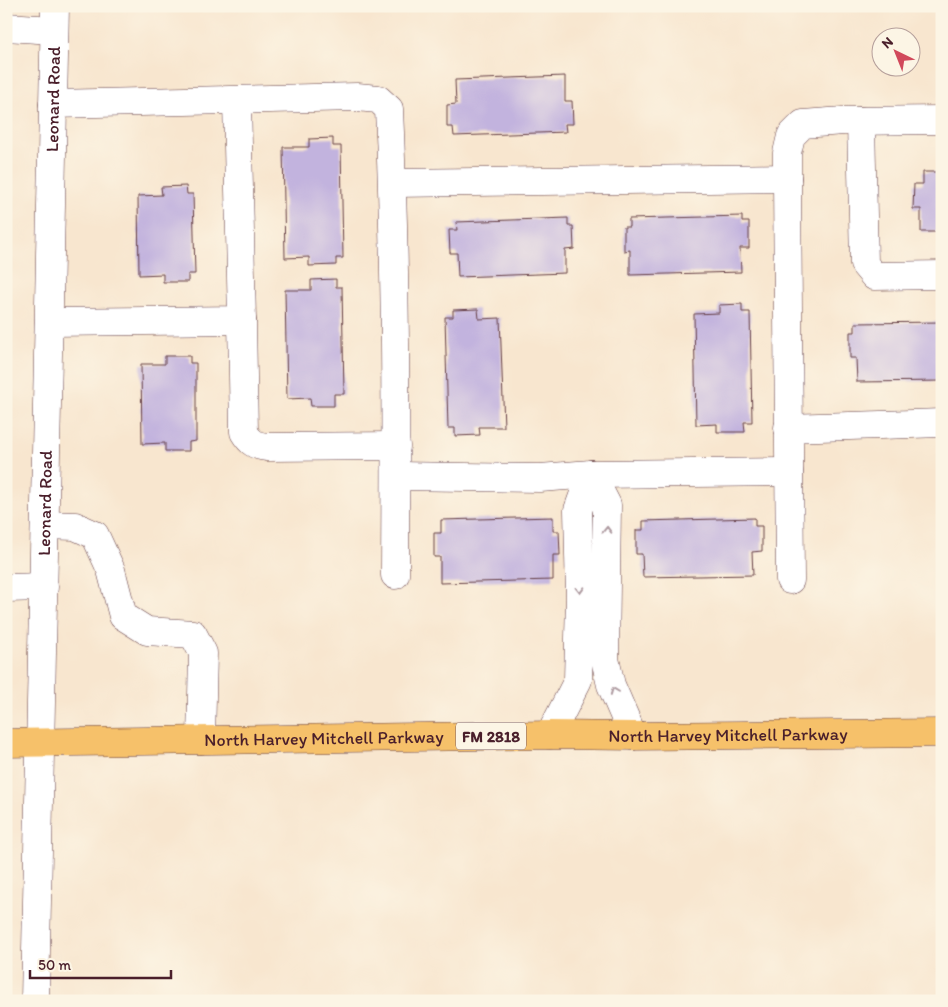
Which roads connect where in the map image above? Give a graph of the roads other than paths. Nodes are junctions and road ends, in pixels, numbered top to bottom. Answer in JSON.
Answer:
{"nodes":[{"id":1,"x":55,"y":18,"type":"edge"},
{"id":2,"x":6,"y":27,"type":"edge"},
{"id":3,"x":237,"y":101,"type":"junction"},
{"id":4,"x":53,"y":104,"type":"junction"},
{"id":5,"x":942,"y":120,"type":"edge"},
{"id":6,"x":861,"y":121,"type":"junction"},
{"id":7,"x":787,"y":178,"type":"junction"},
{"id":8,"x":392,"y":183,"type":"junction"},
{"id":9,"x":942,"y":274,"type":"edge"},
{"id":10,"x":242,"y":320,"type":"junction"},
{"id":11,"x":49,"y":322,"type":"junction"},
{"id":12,"x":942,"y":423,"type":"edge"},
{"id":13,"x":788,"y":428,"type":"junction"},
{"id":14,"x":396,"y":446,"type":"junction"},
{"id":15,"x":789,"y":472,"type":"junction"},
{"id":16,"x":592,"y":474,"type":"junction"},
{"id":17,"x":396,"y":476,"type":"junction"},
{"id":18,"x":45,"y":525,"type":"junction"},
{"id":19,"x":395,"y":575,"type":"dead end"},
{"id":20,"x":790,"y":580,"type":"dead end"},
{"id":21,"x":6,"y":588,"type":"edge"},
{"id":22,"x":44,"y":588,"type":"junction"},
{"id":23,"x":942,"y":733,"type":"edge"},
{"id":24,"x":550,"y":735,"type":"junction"},
{"id":25,"x":633,"y":736,"type":"junction"},
{"id":26,"x":202,"y":740,"type":"junction"},
{"id":27,"x":41,"y":742,"type":"junction"},
{"id":28,"x":6,"y":743,"type":"edge"},
{"id":29,"x":35,"y":1001,"type":"edge"}],
"edges":[{"from":1,"to":2,"type":"street"},
{"from":1,"to":4,"type":"street","name":"Leonard Road"},
{"from":3,"to":4,"type":"street"},
{"from":3,"to":8,"type":"street"},
{"from":3,"to":10,"type":"street"},
{"from":4,"to":11,"type":"street","name":"Leonard Road"},
{"from":5,"to":6,"type":"street"},
{"from":6,"to":7,"type":"street"},
{"from":6,"to":9,"type":"street"},
{"from":7,"to":8,"type":"street"},
{"from":7,"to":13,"type":"street"},
{"from":8,"to":14,"type":"street"},
{"from":10,"to":11,"type":"street"},
{"from":10,"to":14,"type":"street"},
{"from":11,"to":18,"type":"street","name":"Leonard Road"},
{"from":12,"to":13,"type":"street"},
{"from":13,"to":15,"type":"street"},
{"from":14,"to":17,"type":"street"},
{"from":15,"to":16,"type":"street"},
{"from":15,"to":20,"type":"street"},
{"from":16,"to":17,"type":"street"},
{"from":16,"to":24,"type":"street","one_way":true},
{"from":25,"to":16,"type":"street","one_way":true},
{"from":17,"to":19,"type":"street"},
{"from":18,"to":22,"type":"street","name":"Leonard Road"},
{"from":18,"to":26,"type":"street"},
{"from":21,"to":22,"type":"street"},
{"from":22,"to":27,"type":"street","name":"Leonard Road"},
{"from":23,"to":25,"type":"highway","name":"North Harvey Mitchell Parkway","number":"FM 2818"},
{"from":24,"to":25,"type":"highway","name":"North Harvey Mitchell Parkway","number":"FM 2818"},
{"from":24,"to":26,"type":"highway","name":"North Harvey Mitchell Parkway","number":"FM 2818"},
{"from":26,"to":27,"type":"highway","name":"North Harvey Mitchell Parkway","number":"FM 2818"},
{"from":27,"to":28,"type":"highway","name":"North Harvey Mitchell Parkway","number":"FM 2818"},
{"from":27,"to":29,"type":"street","name":"Leonard Road"}]}
